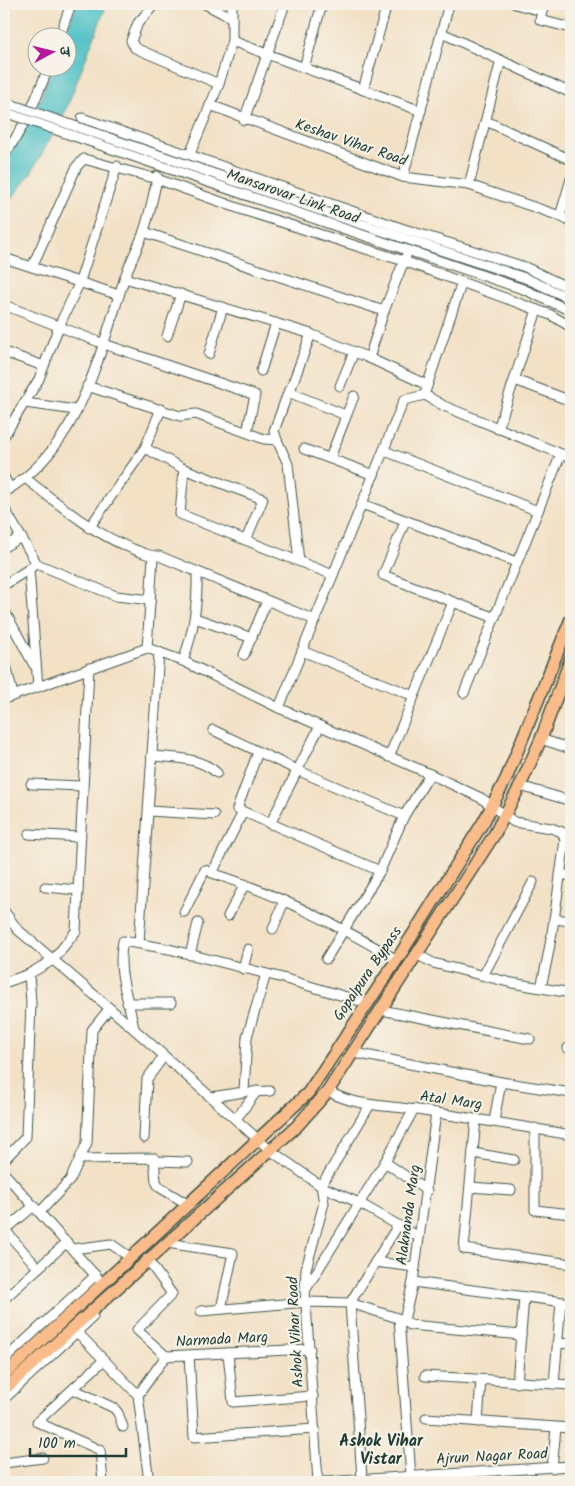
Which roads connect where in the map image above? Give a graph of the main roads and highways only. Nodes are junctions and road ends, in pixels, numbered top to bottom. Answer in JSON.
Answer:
{"nodes":[{"id":1,"x":571,"y":619,"type":"edge"},
{"id":2,"x":571,"y":658,"type":"edge"},
{"id":3,"x":4,"y":1374,"type":"edge"},
{"id":4,"x":4,"y":1390,"type":"edge"}],
"edges":[{"from":1,"to":3,"type":"main road","name":"Gopalpura Bypass"},
{"from":2,"to":4,"type":"main road","name":"Gopalpura Bypass"}]}
